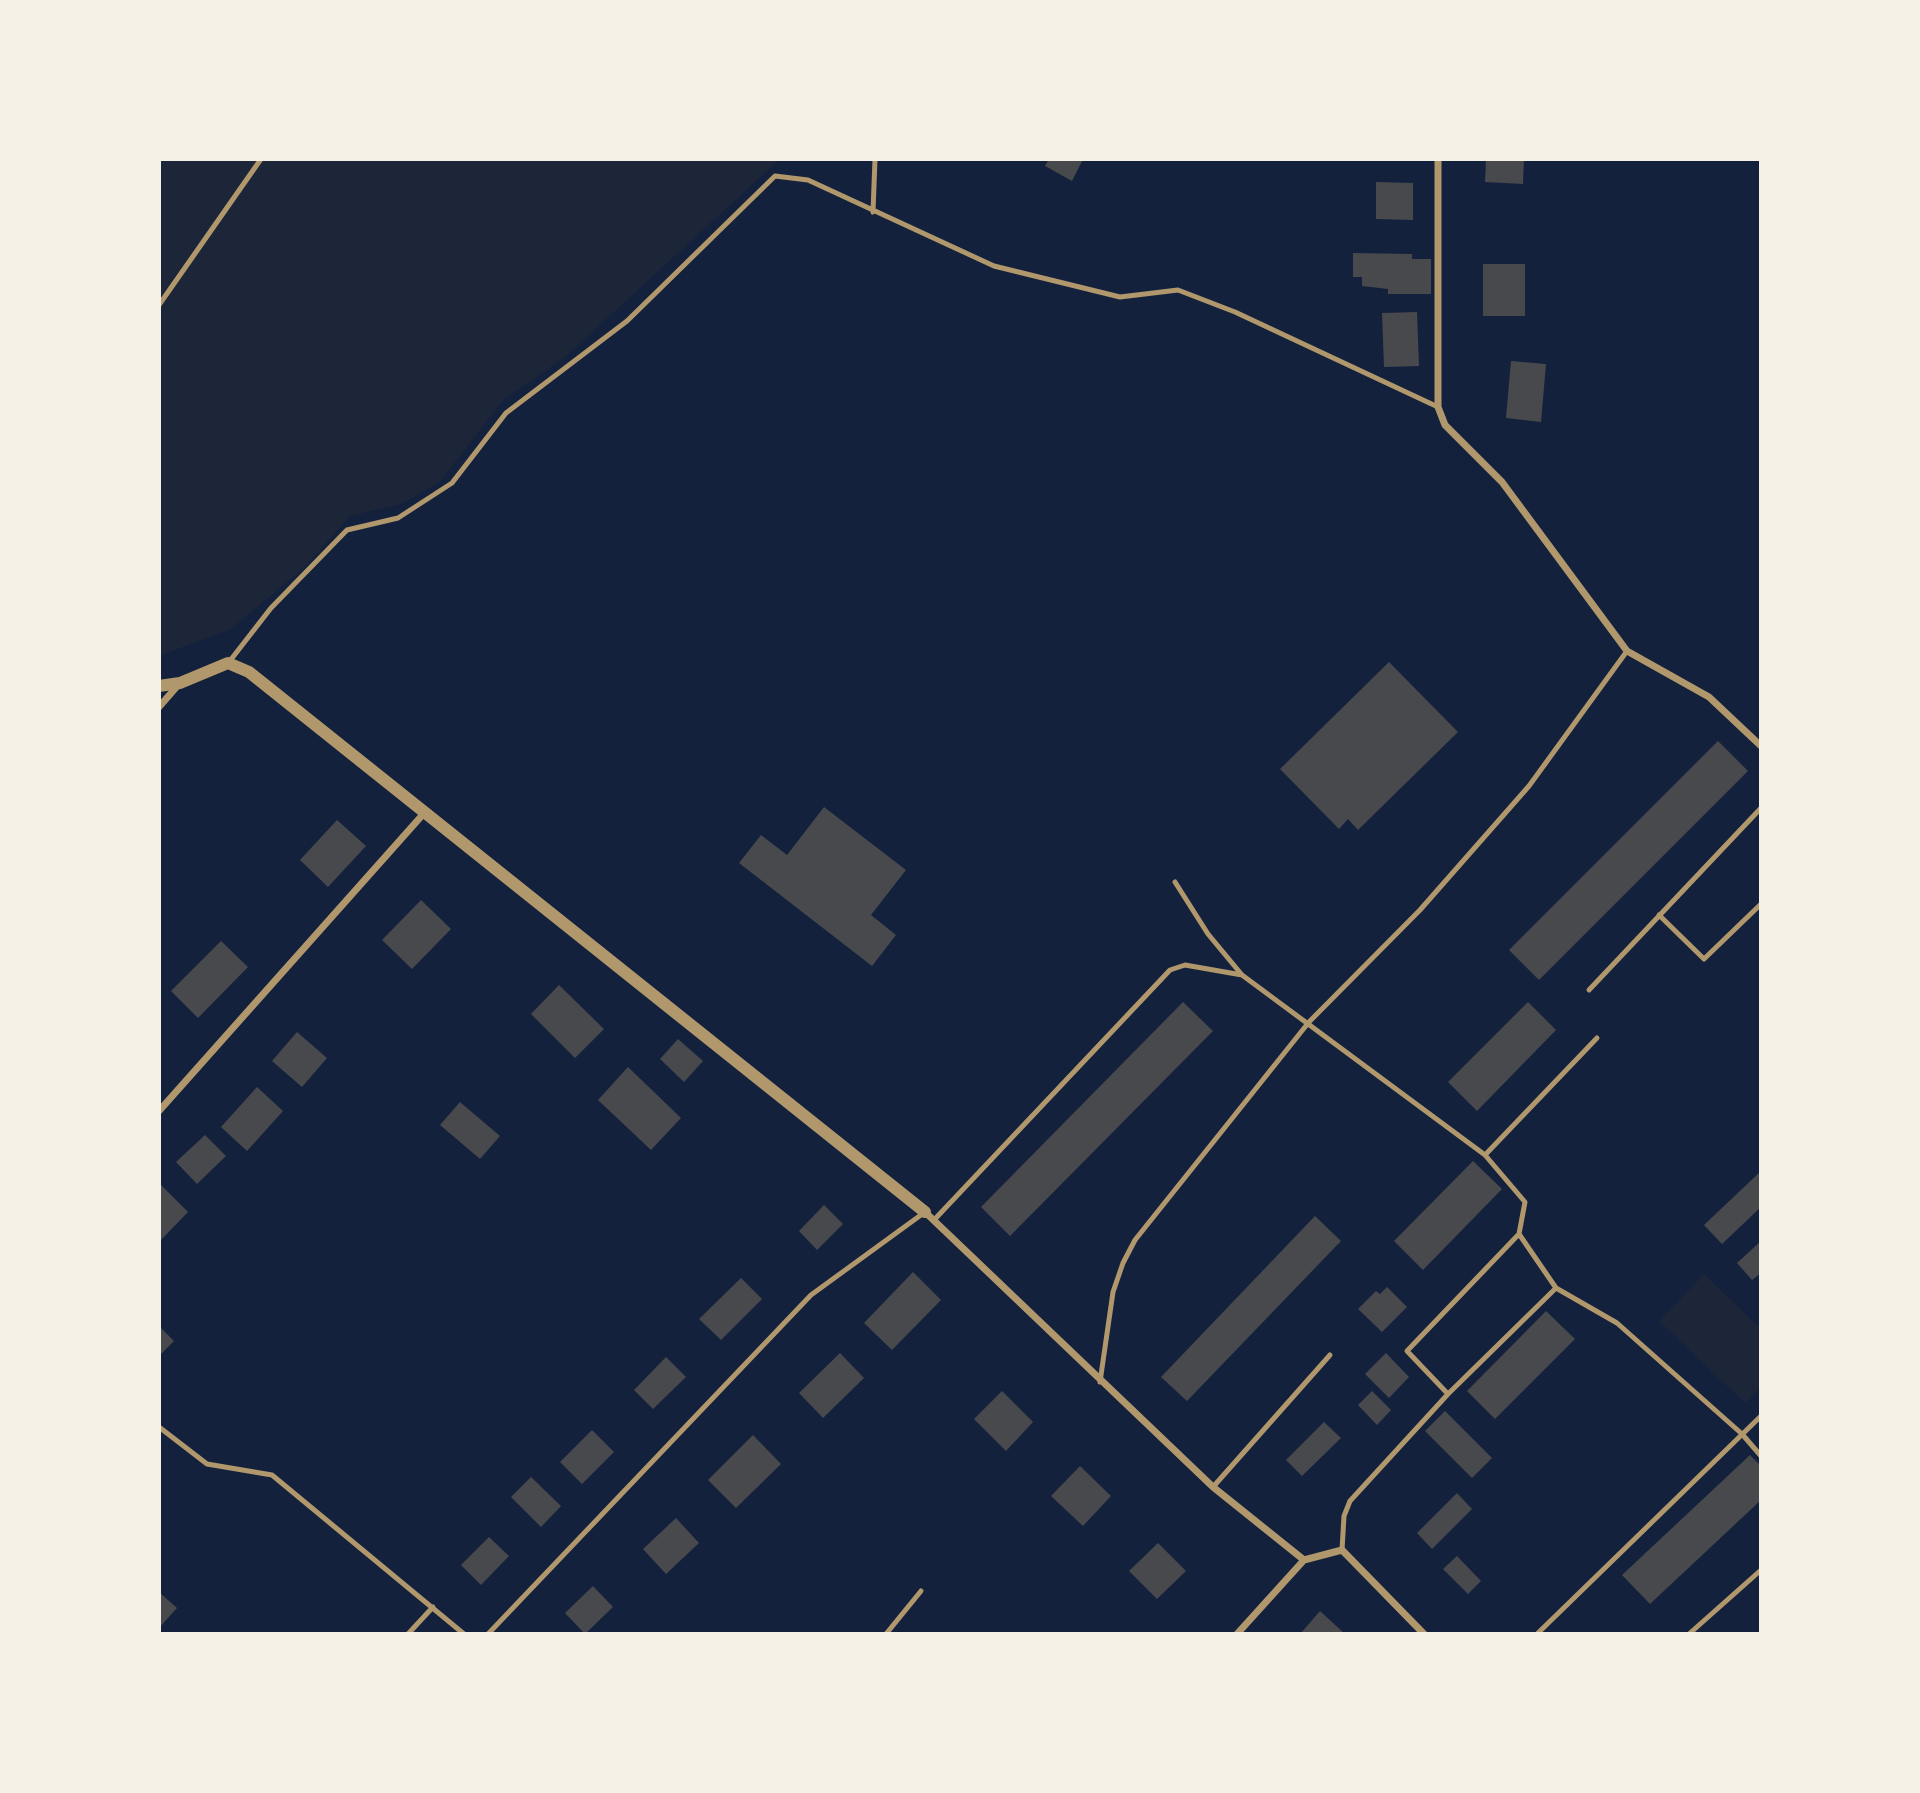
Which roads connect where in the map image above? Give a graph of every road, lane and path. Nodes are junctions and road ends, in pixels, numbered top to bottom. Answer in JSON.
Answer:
{"nodes":[{"id":1,"x":261,"y":159,"type":"edge"},
{"id":2,"x":875,"y":159,"type":"edge"},
{"id":3,"x":1438,"y":159,"type":"edge"},
{"id":4,"x":873,"y":212,"type":"junction"},
{"id":5,"x":159,"y":305,"type":"edge"},
{"id":6,"x":1438,"y":407,"type":"junction"},
{"id":7,"x":1627,"y":651,"type":"junction"},
{"id":8,"x":228,"y":663,"type":"junction"},
{"id":9,"x":180,"y":683,"type":"junction"},
{"id":10,"x":159,"y":687,"type":"edge"},
{"id":11,"x":159,"y":708,"type":"edge"},
{"id":12,"x":1761,"y":746,"type":"edge"},
{"id":13,"x":1761,"y":808,"type":"edge"},
{"id":14,"x":426,"y":811,"type":"junction"},
{"id":15,"x":1175,"y":882,"type":"dead end"},
{"id":16,"x":1761,"y":904,"type":"edge"},
{"id":17,"x":1659,"y":915,"type":"junction"},
{"id":18,"x":1242,"y":975,"type":"junction"},
{"id":19,"x":1589,"y":990,"type":"dead end"},
{"id":20,"x":1309,"y":1022,"type":"junction"},
{"id":21,"x":1597,"y":1038,"type":"dead end"},
{"id":22,"x":159,"y":1111,"type":"edge"},
{"id":23,"x":1485,"y":1155,"type":"junction"},
{"id":24,"x":930,"y":1216,"type":"junction"},
{"id":25,"x":1519,"y":1234,"type":"junction"},
{"id":26,"x":1556,"y":1288,"type":"junction"},
{"id":27,"x":1330,"y":1355,"type":"dead end"},
{"id":28,"x":1101,"y":1382,"type":"junction"},
{"id":29,"x":1448,"y":1394,"type":"junction"},
{"id":30,"x":1761,"y":1416,"type":"edge"},
{"id":31,"x":159,"y":1427,"type":"edge"},
{"id":32,"x":1742,"y":1434,"type":"junction"},
{"id":33,"x":1761,"y":1456,"type":"edge"},
{"id":34,"x":1213,"y":1488,"type":"junction"},
{"id":35,"x":1342,"y":1550,"type":"junction"},
{"id":36,"x":1304,"y":1560,"type":"junction"},
{"id":37,"x":1761,"y":1570,"type":"edge"},
{"id":38,"x":922,"y":1591,"type":"dead end"},
{"id":39,"x":433,"y":1607,"type":"junction"},
{"id":40,"x":408,"y":1634,"type":"edge"},
{"id":41,"x":464,"y":1634,"type":"edge"},
{"id":42,"x":488,"y":1634,"type":"edge"},
{"id":43,"x":886,"y":1634,"type":"edge"},
{"id":44,"x":1237,"y":1634,"type":"edge"},
{"id":45,"x":1424,"y":1634,"type":"edge"},
{"id":46,"x":1538,"y":1634,"type":"edge"},
{"id":47,"x":1689,"y":1634,"type":"edge"}],
"edges":[{"from":1,"to":5,"type":"lane"},
{"from":2,"to":4,"type":"lane"},
{"from":3,"to":6,"type":"street"},
{"from":4,"to":6,"type":"lane"},
{"from":4,"to":8,"type":"lane"},
{"from":6,"to":7,"type":"street"},
{"from":7,"to":12,"type":"street"},
{"from":7,"to":20,"type":"lane"},
{"from":8,"to":9,"type":"street"},
{"from":8,"to":14,"type":"street"},
{"from":9,"to":10,"type":"street"},
{"from":9,"to":11,"type":"street"},
{"from":13,"to":17,"type":"lane"},
{"from":14,"to":22,"type":"street"},
{"from":14,"to":24,"type":"street"},
{"from":15,"to":18,"type":"lane"},
{"from":16,"to":17,"type":"lane"},
{"from":17,"to":19,"type":"lane"},
{"from":18,"to":20,"type":"lane"},
{"from":18,"to":24,"type":"lane"},
{"from":20,"to":23,"type":"lane"},
{"from":20,"to":28,"type":"lane"},
{"from":21,"to":23,"type":"lane"},
{"from":23,"to":25,"type":"lane"},
{"from":24,"to":28,"type":"street"},
{"from":24,"to":42,"type":"lane"},
{"from":25,"to":26,"type":"lane"},
{"from":25,"to":29,"type":"lane"},
{"from":26,"to":29,"type":"lane"},
{"from":26,"to":32,"type":"lane"},
{"from":27,"to":34,"type":"lane"},
{"from":28,"to":34,"type":"street"},
{"from":29,"to":35,"type":"lane"},
{"from":30,"to":32,"type":"lane"},
{"from":31,"to":39,"type":"lane"},
{"from":32,"to":33,"type":"lane"},
{"from":32,"to":46,"type":"lane"},
{"from":34,"to":36,"type":"street"},
{"from":35,"to":36,"type":"street"},
{"from":35,"to":45,"type":"street"},
{"from":36,"to":44,"type":"street"},
{"from":37,"to":47,"type":"lane"},
{"from":38,"to":43,"type":"lane"},
{"from":39,"to":40,"type":"lane"},
{"from":39,"to":41,"type":"lane"}]}
